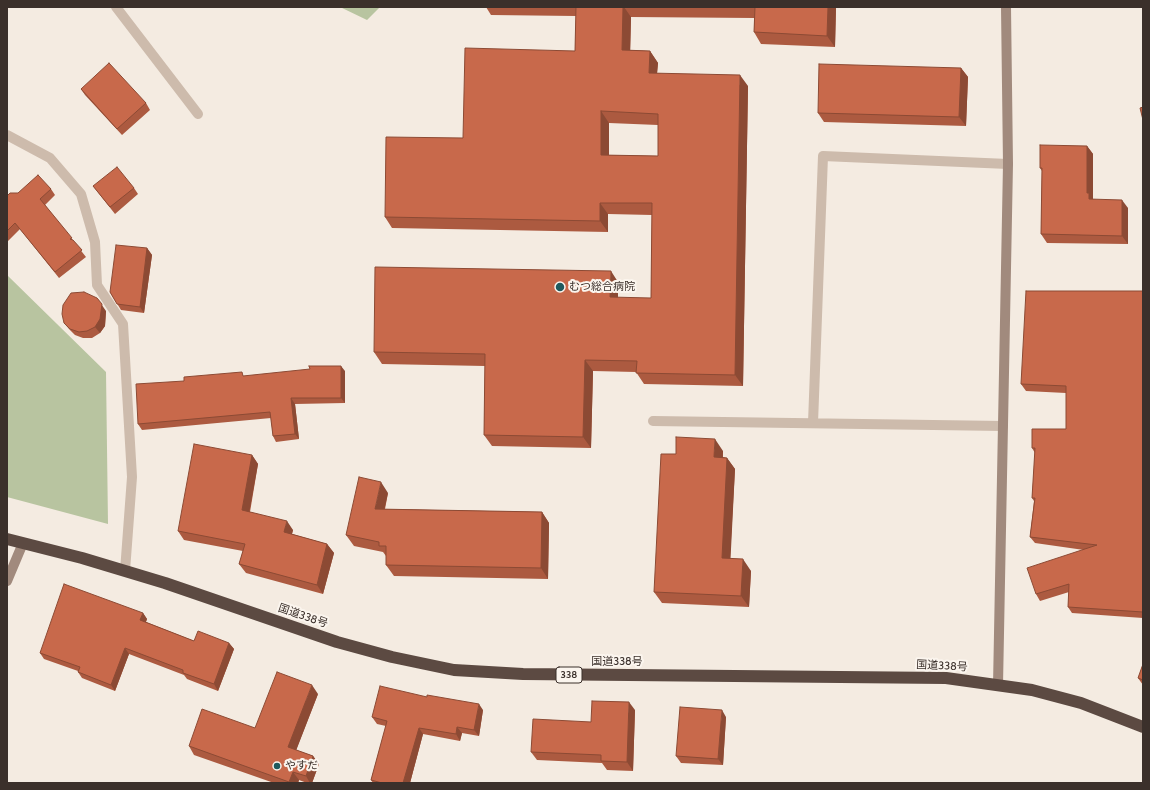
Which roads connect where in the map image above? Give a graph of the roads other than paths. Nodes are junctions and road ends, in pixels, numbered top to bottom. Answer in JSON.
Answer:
{"nodes":[{"id":1,"x":116,"y":7,"type":"edge"},
{"id":2,"x":1006,"y":7,"type":"edge"},
{"id":3,"x":198,"y":114,"type":"dead end"},
{"id":4,"x":7,"y":134,"type":"edge"},
{"id":5,"x":1008,"y":164,"type":"junction"},
{"id":6,"x":653,"y":421,"type":"dead end"},
{"id":7,"x":813,"y":424,"type":"junction"},
{"id":8,"x":1004,"y":426,"type":"junction"},
{"id":9,"x":7,"y":539,"type":"edge"},
{"id":10,"x":22,"y":543,"type":"junction"},
{"id":11,"x":125,"y":571,"type":"junction"},
{"id":12,"x":7,"y":581,"type":"edge"},
{"id":13,"x":998,"y":685,"type":"junction"},
{"id":14,"x":1143,"y":727,"type":"edge"}],
"edges":[{"from":1,"to":3,"type":"lane"},
{"from":2,"to":5,"type":"street"},
{"from":4,"to":11,"type":"lane"},
{"from":5,"to":7,"type":"lane"},
{"from":5,"to":8,"type":"street"},
{"from":6,"to":7,"type":"lane"},
{"from":7,"to":8,"type":"lane"},
{"from":8,"to":13,"type":"street"},
{"from":9,"to":10,"type":"highway","name":"国道338号","number":"338"},
{"from":10,"to":11,"type":"highway","name":"国道338号","number":"338"},
{"from":10,"to":12,"type":"street"},
{"from":11,"to":13,"type":"highway","name":"国道338号","number":"338"},
{"from":13,"to":14,"type":"highway","name":"国道338号","number":"338"}]}
